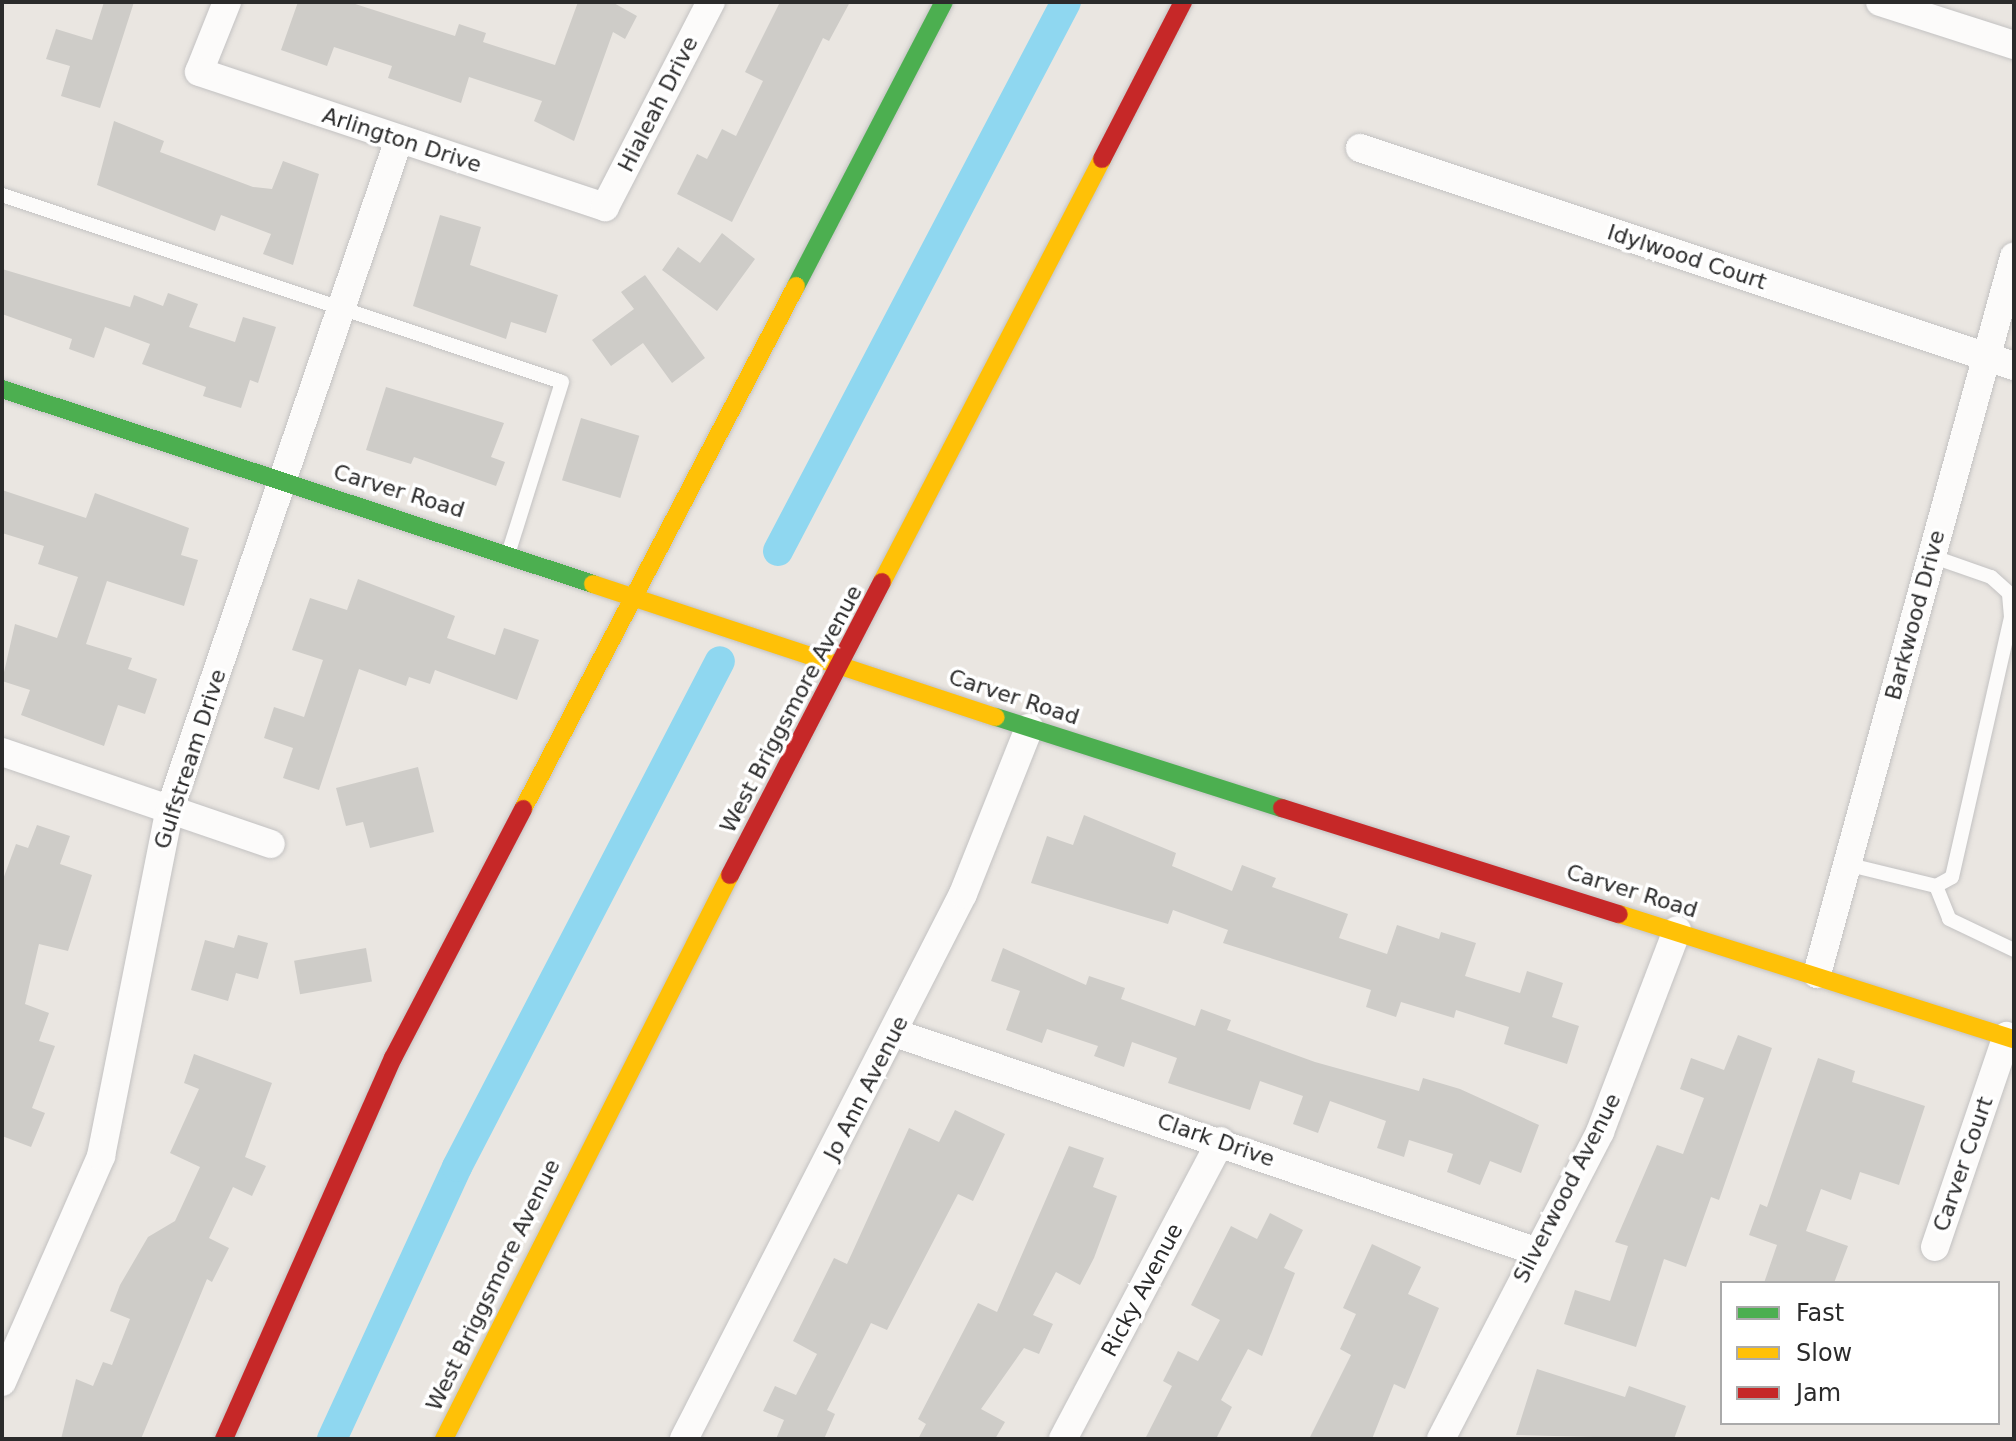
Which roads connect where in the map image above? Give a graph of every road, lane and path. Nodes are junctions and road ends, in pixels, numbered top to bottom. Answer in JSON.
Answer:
{"nodes":[{"id":1,"x":227,"y":2,"type":"edge"},
{"id":2,"x":711,"y":2,"type":"edge"},
{"id":3,"x":944,"y":2,"type":"edge"},
{"id":4,"x":1183,"y":2,"type":"edge"},
{"id":5,"x":1880,"y":2,"type":"edge"},
{"id":6,"x":2014,"y":45,"type":"edge"},
{"id":7,"x":399,"y":139,"type":"junction"},
{"id":8,"x":1360,"y":148,"type":"dead end"},
{"id":9,"x":2,"y":195,"type":"edge"},
{"id":10,"x":605,"y":207,"type":"joint"},
{"id":11,"x":2014,"y":257,"type":"edge"},
{"id":12,"x":342,"y":310,"type":"junction"},
{"id":13,"x":1986,"y":356,"type":"junction"},
{"id":14,"x":2014,"y":366,"type":"edge"},
{"id":15,"x":2,"y":389,"type":"edge"},
{"id":16,"x":286,"y":481,"type":"junction"},
{"id":17,"x":509,"y":551,"type":"junction"},
{"id":18,"x":1931,"y":556,"type":"junction"},
{"id":19,"x":631,"y":594,"type":"junction"},
{"id":20,"x":840,"y":665,"type":"junction"},
{"id":21,"x":1029,"y":728,"type":"junction"},
{"id":22,"x":2,"y":752,"type":"edge"},
{"id":23,"x":170,"y":809,"type":"junction"},
{"id":24,"x":271,"y":844,"type":"dead end"},
{"id":25,"x":1850,"y":865,"type":"junction"},
{"id":26,"x":1936,"y":886,"type":"junction"},
{"id":27,"x":1677,"y":930,"type":"junction"},
{"id":28,"x":2014,"y":950,"type":"edge"},
{"id":29,"x":1817,"y":974,"type":"junction"},
{"id":30,"x":2012,"y":1030,"type":"edge"},
{"id":31,"x":895,"y":1033,"type":"junction"},
{"id":32,"x":1221,"y":1141,"type":"junction"},
{"id":33,"x":1935,"y":1247,"type":"dead end"},
{"id":34,"x":1535,"y":1251,"type":"junction"},
{"id":35,"x":2,"y":1382,"type":"edge"},
{"id":36,"x":224,"y":1439,"type":"edge"},
{"id":37,"x":444,"y":1439,"type":"edge"},
{"id":38,"x":684,"y":1439,"type":"edge"},
{"id":39,"x":1063,"y":1439,"type":"edge"},
{"id":40,"x":1441,"y":1439,"type":"edge"}],
"edges":[{"from":1,"to":7,"type":"street","name":"Arlington Drive"},
{"from":2,"to":10,"type":"street","name":"Hialeah Drive"},
{"from":3,"to":19,"type":"main road"},
{"from":4,"to":20,"type":"main road","name":"West Briggsmore Avenue"},
{"from":5,"to":6,"type":"street"},
{"from":7,"to":10,"type":"street","name":"Arlington Drive"},
{"from":7,"to":12,"type":"street","name":"Gulfstream Drive"},
{"from":8,"to":13,"type":"street","name":"Idylwood Court"},
{"from":9,"to":12,"type":"lane"},
{"from":11,"to":13,"type":"street","name":"Barkwood Drive"},
{"from":12,"to":16,"type":"street","name":"Gulfstream Drive"},
{"from":12,"to":17,"type":"lane"},
{"from":13,"to":14,"type":"street","name":"Idylwood Court"},
{"from":13,"to":18,"type":"street","name":"Barkwood Drive"},
{"from":15,"to":16,"type":"main road","name":"Carver Road"},
{"from":16,"to":17,"type":"main road","name":"Carver Road"},
{"from":16,"to":23,"type":"street","name":"Gulfstream Drive"},
{"from":17,"to":19,"type":"main road","name":"Carver Road"},
{"from":18,"to":25,"type":"street","name":"Barkwood Drive"},
{"from":18,"to":26,"type":"lane"},
{"from":19,"to":20,"type":"main road","name":"Carver Road"},
{"from":19,"to":36,"type":"main road"},
{"from":20,"to":21,"type":"main road","name":"Carver Road"},
{"from":20,"to":37,"type":"main road","name":"West Briggsmore Avenue"},
{"from":21,"to":27,"type":"main road","name":"Carver Road"},
{"from":21,"to":31,"type":"street","name":"Jo Ann Avenue"},
{"from":22,"to":23,"type":"street"},
{"from":23,"to":24,"type":"street"},
{"from":23,"to":35,"type":"street","name":"Gulfstream Drive"},
{"from":25,"to":26,"type":"lane"},
{"from":25,"to":29,"type":"street","name":"Barkwood Drive"},
{"from":26,"to":28,"type":"lane"},
{"from":27,"to":29,"type":"main road","name":"Carver Road"},
{"from":27,"to":34,"type":"street","name":"Silverwood Avenue"},
{"from":29,"to":30,"type":"main road","name":"Carver Road"},
{"from":30,"to":33,"type":"street","name":"Carver Court"},
{"from":31,"to":32,"type":"street","name":"Clark Drive"},
{"from":31,"to":38,"type":"street","name":"Jo Ann Avenue"},
{"from":32,"to":34,"type":"street","name":"Clark Drive"},
{"from":32,"to":39,"type":"street","name":"Ricky Avenue"},
{"from":34,"to":40,"type":"street","name":"Silverwood Avenue"}]}
